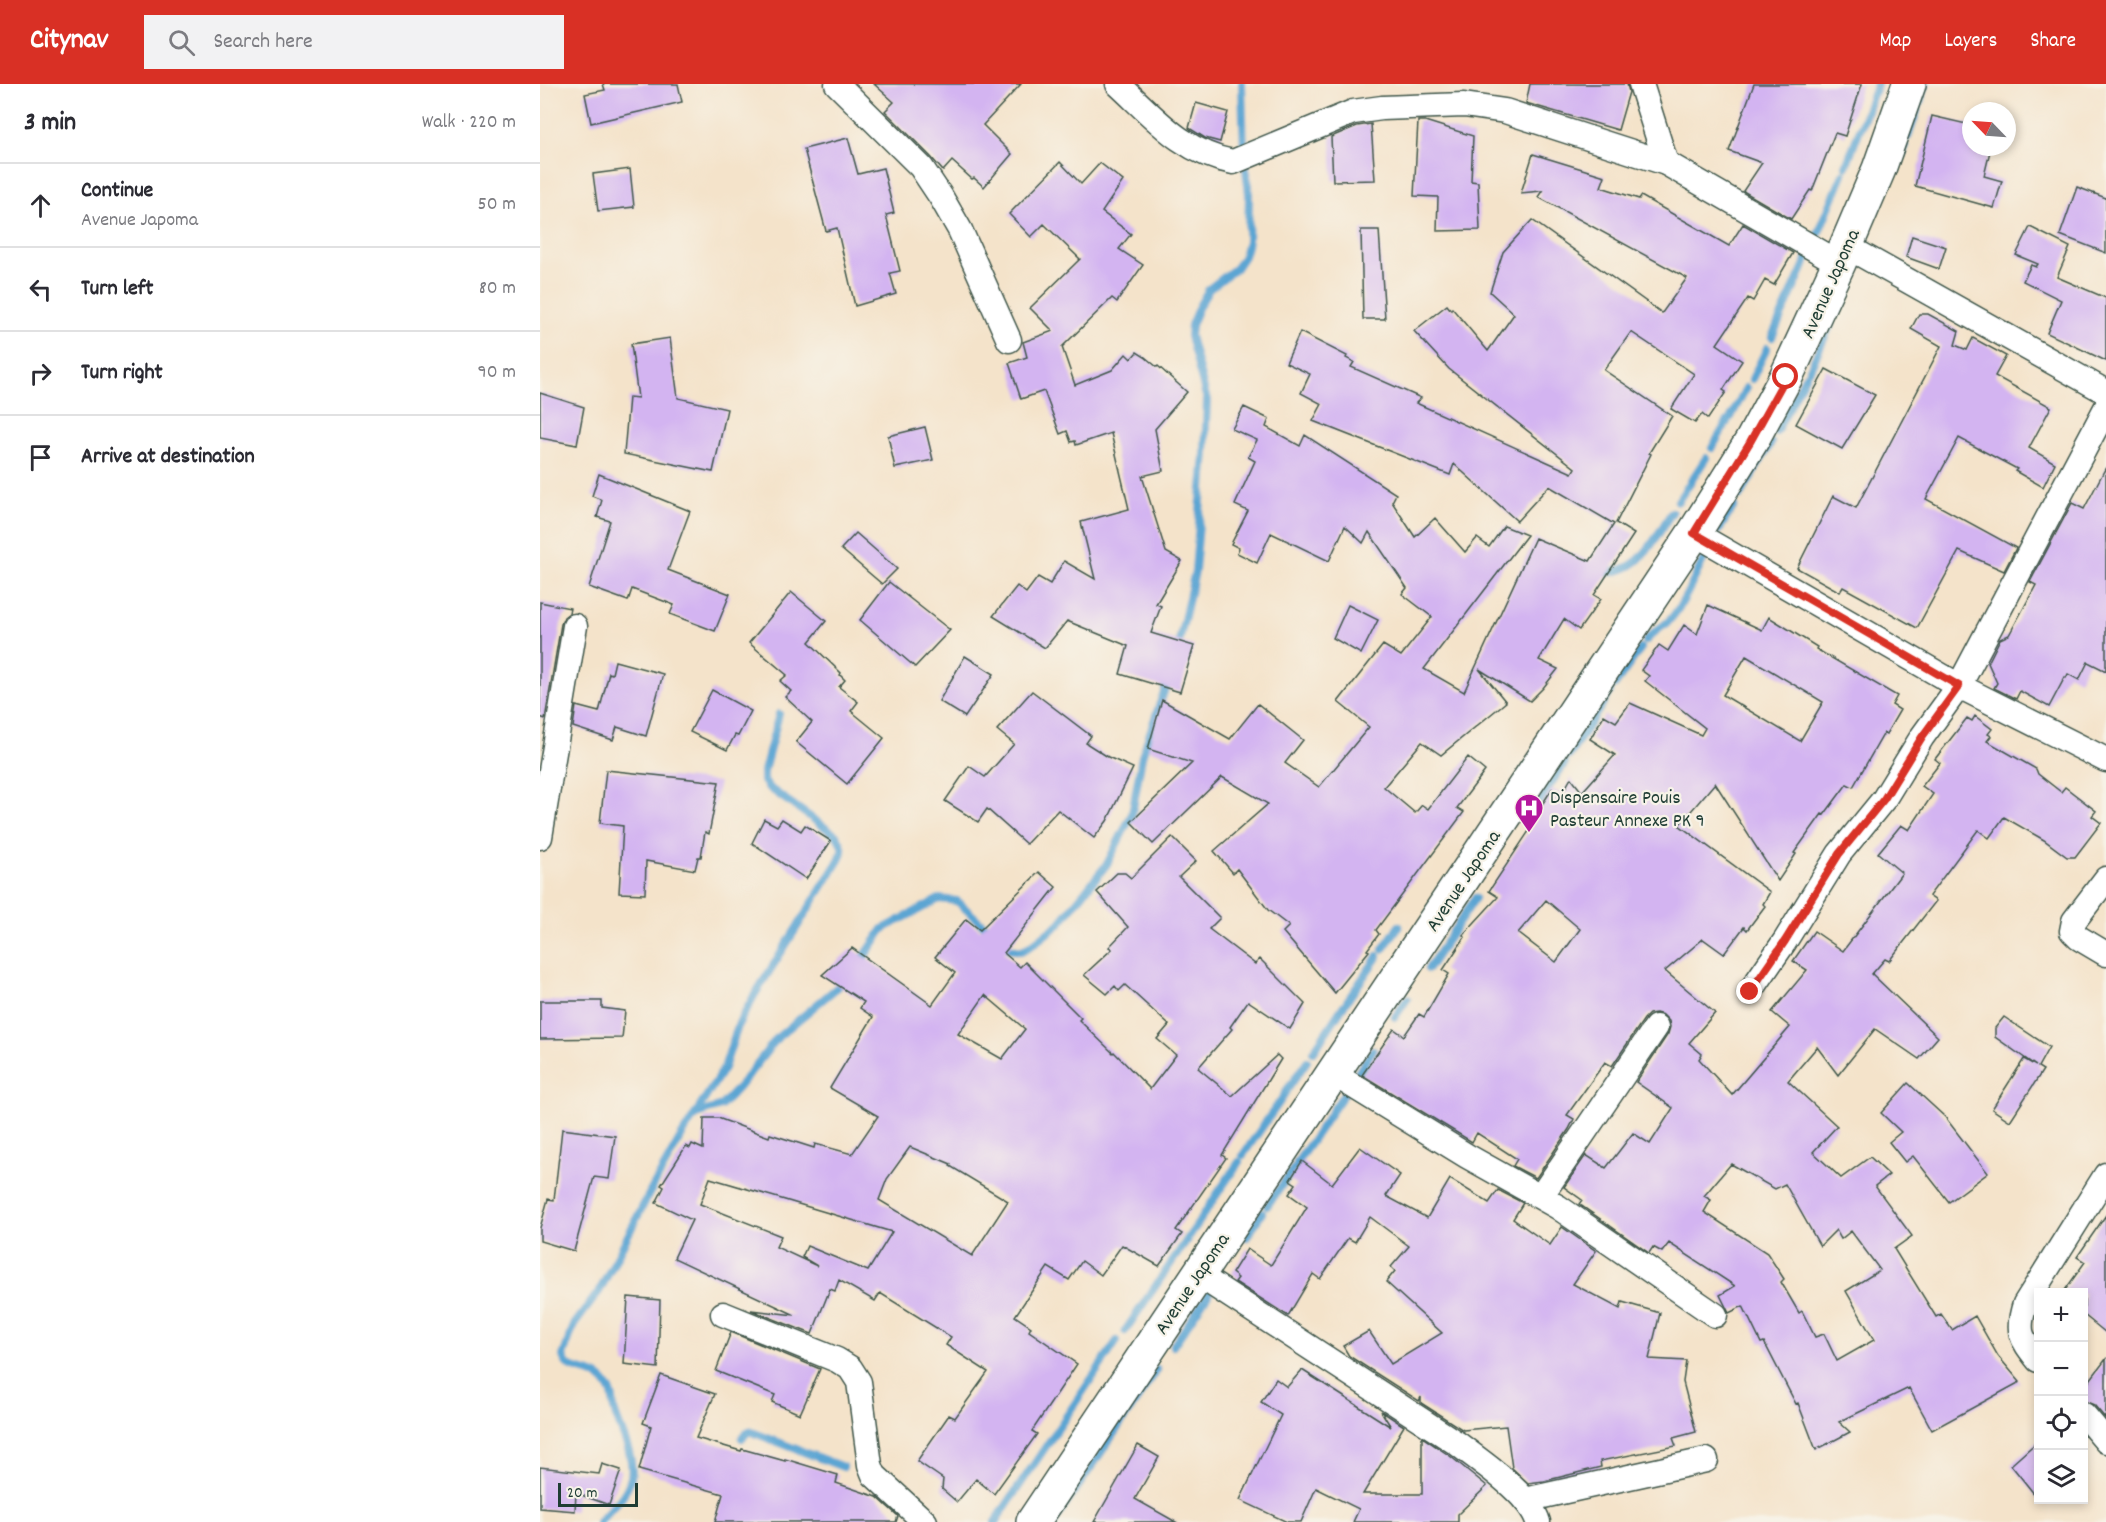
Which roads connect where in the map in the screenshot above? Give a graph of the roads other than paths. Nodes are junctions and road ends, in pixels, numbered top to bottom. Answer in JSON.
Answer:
{"nodes":[{"id":1,"x":837,"y":84,"type":"edge"},
{"id":2,"x":1118,"y":84,"type":"edge"},
{"id":3,"x":1641,"y":84,"type":"edge"},
{"id":4,"x":1909,"y":84,"type":"edge"},
{"id":5,"x":1666,"y":163,"type":"junction"},
{"id":6,"x":1843,"y":254,"type":"junction"},
{"id":7,"x":1009,"y":339,"type":"dead end"},
{"id":8,"x":2106,"y":393,"type":"edge"},
{"id":9,"x":2106,"y":408,"type":"edge"},
{"id":10,"x":1694,"y":533,"type":"junction"},
{"id":11,"x":574,"y":626,"type":"dead end"},
{"id":12,"x":1959,"y":686,"type":"junction"},
{"id":13,"x":2106,"y":760,"type":"edge"},
{"id":14,"x":540,"y":837,"type":"edge"},
{"id":15,"x":2106,"y":879,"type":"edge"},
{"id":16,"x":2106,"y":954,"type":"edge"},
{"id":17,"x":1750,"y":992,"type":"dead end"},
{"id":18,"x":1656,"y":1027,"type":"dead end"},
{"id":19,"x":1332,"y":1073,"type":"junction"},
{"id":20,"x":2106,"y":1175,"type":"edge"},
{"id":21,"x":1542,"y":1196,"type":"junction"},
{"id":22,"x":1197,"y":1274,"type":"junction"},
{"id":23,"x":723,"y":1314,"type":"dead end"},
{"id":24,"x":1714,"y":1316,"type":"dead end"},
{"id":25,"x":2034,"y":1355,"type":"edge"},
{"id":26,"x":2088,"y":1420,"type":"edge"},
{"id":27,"x":2106,"y":1441,"type":"edge"},
{"id":28,"x":1706,"y":1460,"type":"dead end"},
{"id":29,"x":1525,"y":1500,"type":"junction"},
{"id":30,"x":925,"y":1522,"type":"edge"},
{"id":31,"x":1033,"y":1522,"type":"edge"},
{"id":32,"x":1538,"y":1522,"type":"edge"}],
"edges":[{"from":1,"to":7,"type":"street"},
{"from":2,"to":5,"type":"street"},
{"from":3,"to":5,"type":"street"},
{"from":4,"to":6,"type":"main road","name":"Avenue Japoma"},
{"from":5,"to":6,"type":"street"},
{"from":6,"to":8,"type":"street"},
{"from":6,"to":10,"type":"main road","name":"Avenue Japoma"},
{"from":9,"to":12,"type":"street"},
{"from":10,"to":12,"type":"street"},
{"from":10,"to":19,"type":"main road","name":"Avenue Japoma"},
{"from":11,"to":14,"type":"street"},
{"from":12,"to":13,"type":"street"},
{"from":12,"to":17,"type":"street"},
{"from":15,"to":16,"type":"street"},
{"from":18,"to":21,"type":"street"},
{"from":19,"to":21,"type":"street"},
{"from":19,"to":22,"type":"main road","name":"Avenue Japoma"},
{"from":20,"to":25,"type":"street"},
{"from":21,"to":24,"type":"street"},
{"from":22,"to":29,"type":"street"},
{"from":22,"to":31,"type":"main road","name":"Avenue Japoma"},
{"from":23,"to":30,"type":"street"},
{"from":26,"to":27,"type":"street"},
{"from":28,"to":29,"type":"street"},
{"from":29,"to":32,"type":"street"}]}
